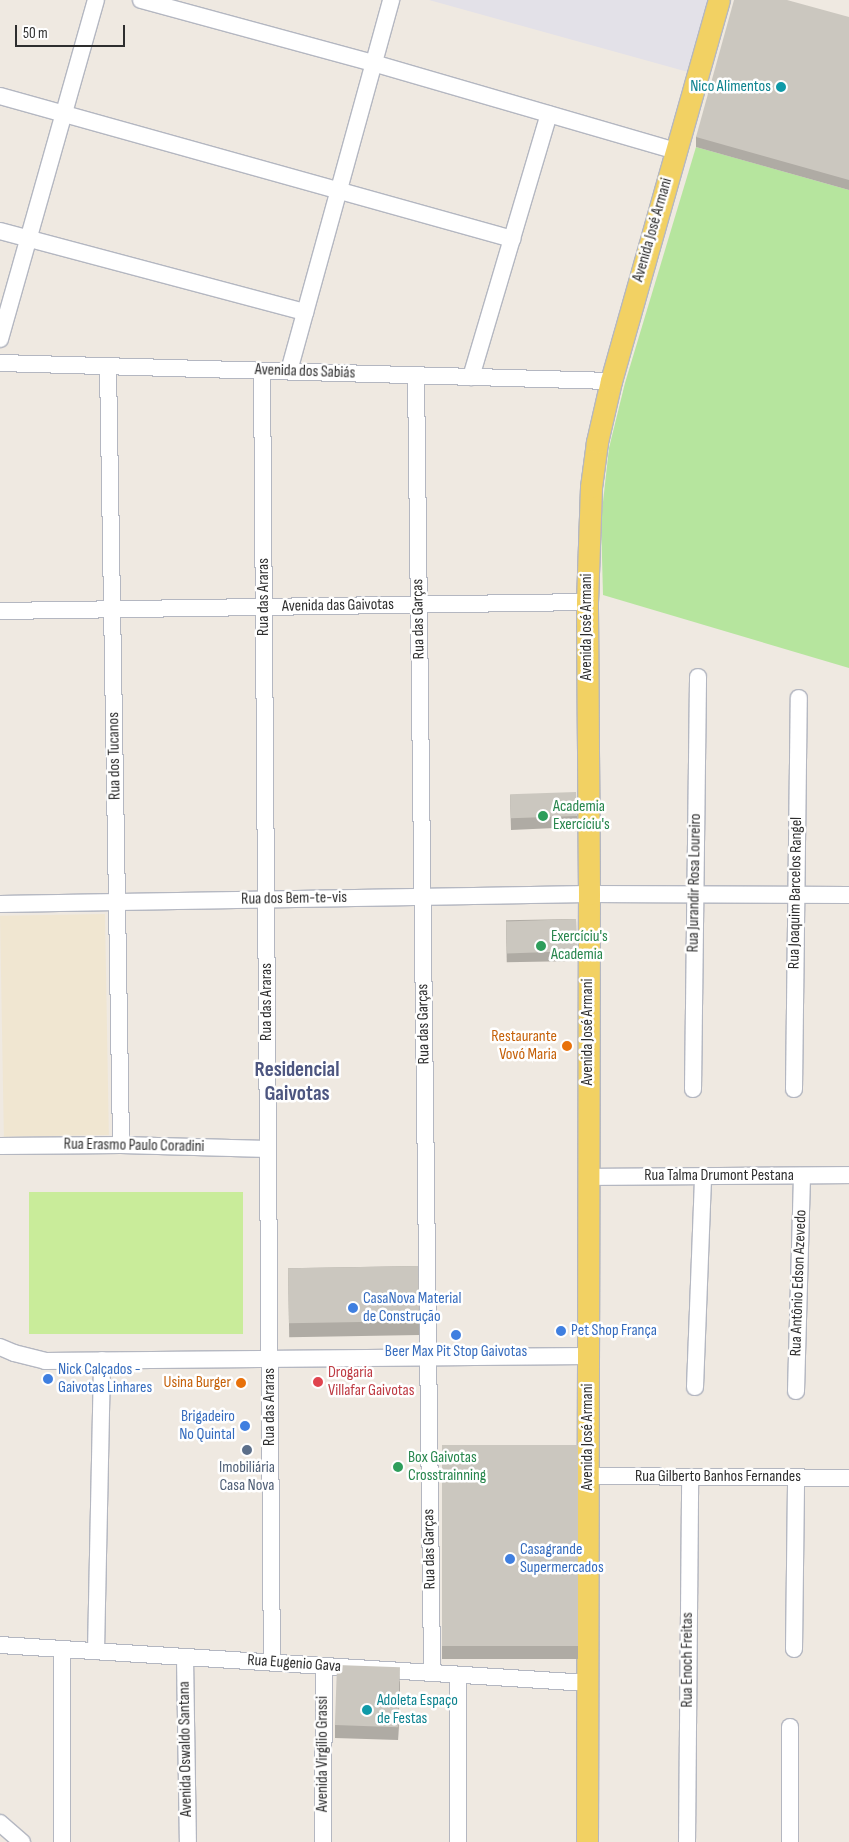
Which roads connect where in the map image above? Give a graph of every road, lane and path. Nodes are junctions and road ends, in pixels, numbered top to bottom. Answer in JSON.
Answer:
{"nodes":[{"id":1,"x":96,"y":0,"type":"edge"},
{"id":2,"x":141,"y":0,"type":"edge"},
{"id":3,"x":391,"y":0,"type":"edge"},
{"id":4,"x":719,"y":0,"type":"edge"},
{"id":5,"x":373,"y":63,"type":"junction"},
{"id":6,"x":0,"y":96,"type":"edge"},
{"id":7,"x":549,"y":114,"type":"junction"},
{"id":8,"x":64,"y":115,"type":"junction"},
{"id":9,"x":676,"y":151,"type":"junction"},
{"id":10,"x":339,"y":192,"type":"junction"},
{"id":11,"x":0,"y":231,"type":"edge"},
{"id":12,"x":28,"y":239,"type":"junction"},
{"id":13,"x":512,"y":239,"type":"junction"},
{"id":14,"x":306,"y":312,"type":"junction"},
{"id":15,"x":0,"y":339,"type":"edge"},
{"id":16,"x":0,"y":363,"type":"edge"},
{"id":17,"x":108,"y":366,"type":"junction"},
{"id":18,"x":262,"y":371,"type":"junction"},
{"id":19,"x":289,"y":372,"type":"junction"},
{"id":20,"x":416,"y":376,"type":"junction"},
{"id":21,"x":471,"y":377,"type":"junction"},
{"id":22,"x":611,"y":381,"type":"junction"},
{"id":23,"x":587,"y":602,"type":"junction"},
{"id":24,"x":419,"y":605,"type":"junction"},
{"id":25,"x":264,"y":608,"type":"junction"},
{"id":26,"x":112,"y":610,"type":"junction"},
{"id":27,"x":0,"y":611,"type":"edge"},
{"id":28,"x":698,"y":677,"type":"dead end"},
{"id":29,"x":799,"y":698,"type":"dead end"},
{"id":30,"x":589,"y":894,"type":"junction"},
{"id":31,"x":695,"y":894,"type":"junction"},
{"id":32,"x":796,"y":894,"type":"junction"},
{"id":33,"x":849,"y":894,"type":"edge"},
{"id":34,"x":422,"y":897,"type":"junction"},
{"id":35,"x":266,"y":899,"type":"junction"},
{"id":36,"x":117,"y":902,"type":"junction"},
{"id":37,"x":0,"y":904,"type":"edge"},
{"id":38,"x":693,"y":1088,"type":"dead end"},
{"id":39,"x":794,"y":1089,"type":"dead end"},
{"id":40,"x":121,"y":1145,"type":"junction"},
{"id":41,"x":0,"y":1146,"type":"edge"},
{"id":42,"x":268,"y":1148,"type":"junction"},
{"id":43,"x":703,"y":1176,"type":"junction"},
{"id":44,"x":802,"y":1176,"type":"junction"},
{"id":45,"x":849,"y":1176,"type":"edge"},
{"id":46,"x":588,"y":1177,"type":"junction"},
{"id":47,"x":0,"y":1347,"type":"edge"},
{"id":48,"x":588,"y":1356,"type":"junction"},
{"id":49,"x":428,"y":1358,"type":"junction"},
{"id":50,"x":270,"y":1359,"type":"junction"},
{"id":51,"x":102,"y":1360,"type":"junction"},
{"id":52,"x":695,"y":1387,"type":"dead end"},
{"id":53,"x":796,"y":1391,"type":"dead end"},
{"id":54,"x":588,"y":1476,"type":"junction"},
{"id":55,"x":690,"y":1477,"type":"junction"},
{"id":56,"x":796,"y":1478,"type":"junction"},
{"id":57,"x":849,"y":1478,"type":"edge"},
{"id":58,"x":0,"y":1645,"type":"edge"},
{"id":59,"x":62,"y":1649,"type":"junction"},
{"id":60,"x":794,"y":1649,"type":"dead end"},
{"id":61,"x":96,"y":1651,"type":"junction"},
{"id":62,"x":185,"y":1657,"type":"junction"},
{"id":63,"x":272,"y":1662,"type":"junction"},
{"id":64,"x":324,"y":1666,"type":"junction"},
{"id":65,"x":432,"y":1673,"type":"junction"},
{"id":66,"x":458,"y":1675,"type":"junction"},
{"id":67,"x":588,"y":1683,"type":"junction"},
{"id":68,"x":790,"y":1727,"type":"dead end"},
{"id":69,"x":0,"y":1823,"type":"edge"},
{"id":70,"x":22,"y":1842,"type":"edge"},
{"id":71,"x":62,"y":1842,"type":"edge"},
{"id":72,"x":188,"y":1842,"type":"edge"},
{"id":73,"x":322,"y":1842,"type":"edge"},
{"id":74,"x":458,"y":1842,"type":"edge"},
{"id":75,"x":587,"y":1842,"type":"edge"},
{"id":76,"x":687,"y":1842,"type":"edge"},
{"id":77,"x":790,"y":1842,"type":"edge"}],
"edges":[{"from":1,"to":8,"type":"street"},
{"from":2,"to":5,"type":"street"},
{"from":3,"to":5,"type":"street"},
{"from":4,"to":9,"type":"main road","name":"Avenida José Armani"},
{"from":5,"to":7,"type":"street"},
{"from":5,"to":10,"type":"street"},
{"from":6,"to":8,"type":"street"},
{"from":7,"to":9,"type":"street"},
{"from":7,"to":13,"type":"street"},
{"from":8,"to":10,"type":"street"},
{"from":8,"to":12,"type":"street"},
{"from":9,"to":22,"type":"main road","name":"Avenida José Armani"},
{"from":10,"to":13,"type":"street"},
{"from":10,"to":14,"type":"street"},
{"from":11,"to":12,"type":"street"},
{"from":12,"to":14,"type":"street"},
{"from":12,"to":15,"type":"street"},
{"from":13,"to":21,"type":"street"},
{"from":14,"to":19,"type":"street"},
{"from":16,"to":17,"type":"street","name":"Avenida dos Sabiás"},
{"from":17,"to":18,"type":"street","name":"Avenida dos Sabiás"},
{"from":17,"to":26,"type":"street","name":"Rua dos Tucanos"},
{"from":18,"to":19,"type":"street","name":"Avenida dos Sabiás"},
{"from":18,"to":25,"type":"street","name":"Rua das Araras"},
{"from":19,"to":20,"type":"street","name":"Avenida dos Sabiás"},
{"from":20,"to":21,"type":"street","name":"Avenida dos Sabiás"},
{"from":20,"to":24,"type":"street","name":"Rua das Garças"},
{"from":21,"to":22,"type":"street","name":"Avenida dos Sabiás"},
{"from":22,"to":23,"type":"main road","name":"Avenida José Armani"},
{"from":23,"to":24,"type":"street","name":"Avenida das Gaivotas"},
{"from":23,"to":30,"type":"main road","name":"Avenida José Armani"},
{"from":24,"to":25,"type":"street","name":"Avenida das Gaivotas"},
{"from":24,"to":34,"type":"street","name":"Rua das Garças"},
{"from":25,"to":26,"type":"street","name":"Avenida das Gaivotas"},
{"from":25,"to":35,"type":"street","name":"Rua das Araras"},
{"from":26,"to":27,"type":"street","name":"Avenida das Gaivotas"},
{"from":26,"to":36,"type":"street","name":"Rua dos Tucanos"},
{"from":28,"to":31,"type":"street","name":"Rua Jurandir Rosa Loureiro"},
{"from":29,"to":32,"type":"street","name":"Rua Joaquim Barcelos Rangel"},
{"from":30,"to":31,"type":"street","name":"Rua dos Bem-te-vis"},
{"from":30,"to":34,"type":"street","name":"Rua dos Bem-te-vis"},
{"from":30,"to":46,"type":"main road","name":"Avenida José Armani"},
{"from":31,"to":32,"type":"street","name":"Rua dos Bem-te-vis"},
{"from":31,"to":38,"type":"street","name":"Rua Jurandir Rosa Loureiro"},
{"from":32,"to":33,"type":"street","name":"Rua dos Bem-te-vis"},
{"from":32,"to":39,"type":"street","name":"Rua Joaquim Barcelos Rangel"},
{"from":34,"to":35,"type":"street","name":"Rua dos Bem-te-vis"},
{"from":34,"to":49,"type":"street","name":"Rua das Garças"},
{"from":35,"to":36,"type":"street","name":"Rua dos Bem-te-vis"},
{"from":35,"to":42,"type":"street","name":"Rua das Araras"},
{"from":36,"to":37,"type":"street","name":"Rua dos Bem-te-vis"},
{"from":36,"to":40,"type":"street","name":"Rua dos Tucanos"},
{"from":40,"to":41,"type":"street","name":"Rua Erasmo Paulo Coradini"},
{"from":40,"to":42,"type":"street","name":"Rua Erasmo Paulo Coradini"},
{"from":42,"to":50,"type":"street","name":"Rua das Araras"},
{"from":43,"to":44,"type":"street","name":"Rua Talma Drumont Pestana"},
{"from":43,"to":46,"type":"street","name":"Rua Talma Drumont Pestana"},
{"from":43,"to":52,"type":"street"},
{"from":44,"to":45,"type":"street","name":"Rua Talma Drumont Pestana"},
{"from":44,"to":53,"type":"street","name":"Rua Antônio Edson Azevedo"},
{"from":46,"to":48,"type":"main road","name":"Avenida José Armani"},
{"from":47,"to":51,"type":"street"},
{"from":48,"to":49,"type":"street"},
{"from":48,"to":54,"type":"main road","name":"Avenida José Armani"},
{"from":49,"to":50,"type":"street"},
{"from":49,"to":65,"type":"street","name":"Rua das Garças"},
{"from":50,"to":51,"type":"street"},
{"from":50,"to":63,"type":"street","name":"Rua das Araras"},
{"from":51,"to":61,"type":"street"},
{"from":54,"to":55,"type":"street","name":"Rua Gilberto Banhos Fernandes"},
{"from":54,"to":67,"type":"main road","name":"Avenida José Armani"},
{"from":55,"to":56,"type":"street","name":"Rua Gilberto Banhos Fernandes"},
{"from":55,"to":76,"type":"street","name":"Rua Enoch Freitas"},
{"from":56,"to":57,"type":"street","name":"Rua Gilberto Banhos Fernandes"},
{"from":56,"to":60,"type":"street"},
{"from":58,"to":59,"type":"street","name":"Rua Eugenio Gava"},
{"from":59,"to":61,"type":"street","name":"Rua Eugenio Gava"},
{"from":59,"to":71,"type":"street"},
{"from":61,"to":62,"type":"street","name":"Rua Eugenio Gava"},
{"from":62,"to":63,"type":"street","name":"Rua Eugenio Gava"},
{"from":62,"to":72,"type":"street","name":"Avenida Oswaldo Santana"},
{"from":63,"to":64,"type":"street","name":"Rua Eugenio Gava"},
{"from":64,"to":65,"type":"street","name":"Rua Eugenio Gava"},
{"from":64,"to":73,"type":"street","name":"Avenida Virgílio Grassi"},
{"from":65,"to":66,"type":"street","name":"Rua Eugenio Gava"},
{"from":66,"to":67,"type":"street","name":"Rua Eugenio Gava"},
{"from":66,"to":74,"type":"street"},
{"from":67,"to":75,"type":"main road","name":"Avenida José Armani"},
{"from":68,"to":77,"type":"street"},
{"from":69,"to":70,"type":"street"}]}
